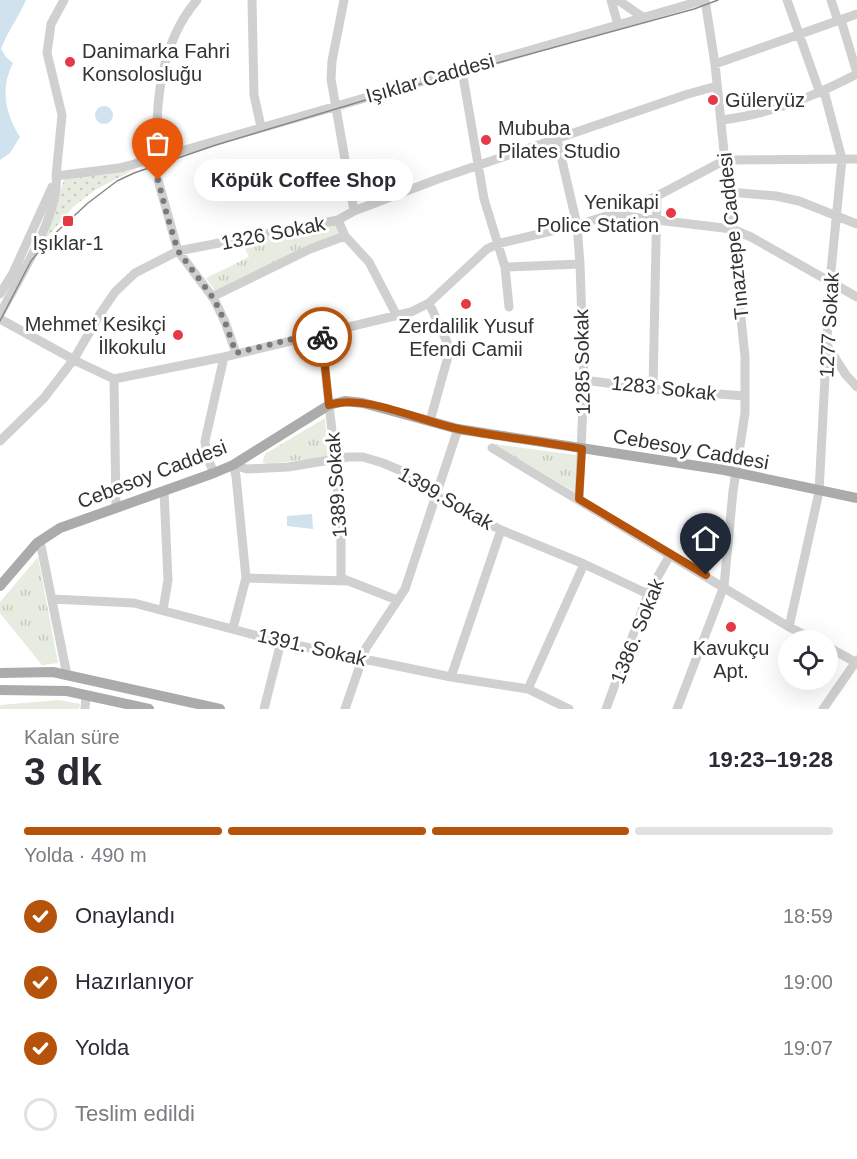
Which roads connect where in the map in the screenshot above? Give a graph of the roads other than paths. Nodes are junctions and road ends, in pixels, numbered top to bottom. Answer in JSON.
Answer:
{"nodes":[{"id":1,"x":64,"y":0,"type":"edge"},
{"id":2,"x":197,"y":0,"type":"edge"},
{"id":3,"x":252,"y":0,"type":"edge"},
{"id":4,"x":344,"y":0,"type":"edge"},
{"id":5,"x":611,"y":0,"type":"edge"},
{"id":6,"x":618,"y":0,"type":"edge"},
{"id":7,"x":693,"y":0,"type":"edge"},
{"id":8,"x":705,"y":0,"type":"edge"},
{"id":9,"x":787,"y":0,"type":"edge"},
{"id":10,"x":831,"y":0,"type":"edge"},
{"id":11,"x":684,"y":7,"type":"junction"},
{"id":12,"x":857,"y":14,"type":"edge"},
{"id":13,"x":644,"y":18,"type":"junction"},
{"id":14,"x":840,"y":20,"type":"junction"},
{"id":15,"x":618,"y":25,"type":"junction"},
{"id":16,"x":799,"y":34,"type":"junction"},
{"id":17,"x":715,"y":64,"type":"junction"},
{"id":18,"x":857,"y":74,"type":"edge"},
{"id":19,"x":463,"y":76,"type":"dead end"},
{"id":20,"x":717,"y":86,"type":"junction"},
{"id":21,"x":822,"y":92,"type":"junction"},
{"id":22,"x":335,"y":105,"type":"junction"},
{"id":23,"x":721,"y":120,"type":"junction"},
{"id":24,"x":261,"y":127,"type":"junction"},
{"id":25,"x":557,"y":139,"type":"junction"},
{"id":26,"x":157,"y":159,"type":"junction"},
{"id":27,"x":842,"y":159,"type":"junction"},
{"id":28,"x":857,"y":159,"type":"edge"},
{"id":29,"x":725,"y":160,"type":"junction"},
{"id":30,"x":479,"y":166,"type":"junction"},
{"id":31,"x":56,"y":176,"type":"junction"},
{"id":32,"x":158,"y":180,"type":"dead end"},
{"id":33,"x":729,"y":192,"type":"junction"},
{"id":34,"x":657,"y":196,"type":"junction"},
{"id":35,"x":354,"y":211,"type":"junction"},
{"id":36,"x":613,"y":214,"type":"junction"},
{"id":37,"x":837,"y":215,"type":"junction"},
{"id":38,"x":656,"y":219,"type":"junction"},
{"id":39,"x":338,"y":220,"type":"junction"},
{"id":40,"x":857,"y":224,"type":"edge"},
{"id":41,"x":577,"y":225,"type":"junction"},
{"id":42,"x":732,"y":229,"type":"junction"},
{"id":43,"x":345,"y":236,"type":"junction"},
{"id":44,"x":497,"y":244,"type":"junction"},
{"id":45,"x":178,"y":251,"type":"junction"},
{"id":46,"x":579,"y":264,"type":"junction"},
{"id":47,"x":505,"y":267,"type":"junction"},
{"id":48,"x":830,"y":281,"type":"junction"},
{"id":49,"x":0,"y":294,"type":"edge"},
{"id":50,"x":212,"y":297,"type":"junction"},
{"id":51,"x":857,"y":297,"type":"edge"},
{"id":52,"x":429,"y":303,"type":"junction"},
{"id":53,"x":510,"y":307,"type":"dead end"},
{"id":54,"x":0,"y":314,"type":"edge"},
{"id":55,"x":397,"y":316,"type":"junction"},
{"id":56,"x":0,"y":319,"type":"edge"},
{"id":57,"x":321,"y":332,"type":"junction"},
{"id":58,"x":828,"y":347,"type":"junction"},
{"id":59,"x":236,"y":353,"type":"junction"},
{"id":60,"x":224,"y":357,"type":"junction"},
{"id":61,"x":74,"y":359,"type":"junction"},
{"id":62,"x":114,"y":379,"type":"junction"},
{"id":63,"x":584,"y":380,"type":"junction"},
{"id":64,"x":857,"y":387,"type":"edge"},
{"id":65,"x":653,"y":389,"type":"junction"},
{"id":66,"x":745,"y":396,"type":"junction"},
{"id":67,"x":329,"y":405,"type":"junction"},
{"id":68,"x":430,"y":421,"type":"junction"},
{"id":69,"x":458,"y":429,"type":"junction"},
{"id":70,"x":0,"y":441,"type":"edge"},
{"id":71,"x":492,"y":448,"type":"dead end"},
{"id":72,"x":582,"y":449,"type":"junction"},
{"id":73,"x":335,"y":458,"type":"junction"},
{"id":74,"x":232,"y":465,"type":"junction"},
{"id":75,"x":735,"y":472,"type":"junction"},
{"id":76,"x":214,"y":473,"type":"junction"},
{"id":77,"x":164,"y":491,"type":"junction"},
{"id":78,"x":819,"y":492,"type":"junction"},
{"id":79,"x":436,"y":496,"type":"junction"},
{"id":80,"x":857,"y":498,"type":"edge"},
{"id":81,"x":579,"y":499,"type":"junction"},
{"id":82,"x":116,"y":508,"type":"junction"},
{"id":83,"x":501,"y":531,"type":"junction"},
{"id":84,"x":37,"y":543,"type":"junction"},
{"id":85,"x":670,"y":555,"type":"junction"},
{"id":86,"x":584,"y":564,"type":"junction"},
{"id":87,"x":246,"y":578,"type":"junction"},
{"id":88,"x":346,"y":581,"type":"junction"},
{"id":89,"x":0,"y":586,"type":"edge"},
{"id":90,"x":724,"y":586,"type":"junction"},
{"id":91,"x":648,"y":594,"type":"junction"},
{"id":92,"x":52,"y":599,"type":"junction"},
{"id":93,"x":397,"y":600,"type":"junction"},
{"id":94,"x":163,"y":610,"type":"junction"},
{"id":95,"x":789,"y":627,"type":"junction"},
{"id":96,"x":233,"y":628,"type":"junction"},
{"id":97,"x":795,"y":630,"type":"edge"},
{"id":98,"x":281,"y":642,"type":"junction"},
{"id":99,"x":838,"y":652,"type":"edge"},
{"id":100,"x":361,"y":658,"type":"junction"},
{"id":101,"x":856,"y":661,"type":"edge"},
{"id":102,"x":0,"y":673,"type":"edge"},
{"id":103,"x":67,"y":675,"type":"junction"},
{"id":104,"x":451,"y":677,"type":"junction"},
{"id":105,"x":528,"y":689,"type":"junction"},
{"id":106,"x":0,"y":690,"type":"edge"},
{"id":107,"x":86,"y":695,"type":"junction"},
{"id":108,"x":85,"y":709,"type":"edge"},
{"id":109,"x":149,"y":709,"type":"edge"},
{"id":110,"x":220,"y":709,"type":"edge"},
{"id":111,"x":264,"y":709,"type":"edge"},
{"id":112,"x":345,"y":709,"type":"edge"},
{"id":113,"x":569,"y":709,"type":"edge"},
{"id":114,"x":606,"y":709,"type":"edge"},
{"id":115,"x":677,"y":709,"type":"edge"},
{"id":116,"x":823,"y":709,"type":"edge"}],
"edges":[{"from":1,"to":31,"type":"street"},
{"from":2,"to":26,"type":"street"},
{"from":3,"to":24,"type":"street"},
{"from":4,"to":22,"type":"street"},
{"from":5,"to":15,"type":"street"},
{"from":6,"to":13,"type":"street"},
{"from":7,"to":11,"type":"street"},
{"from":8,"to":11,"type":"street","name":"Işıklar Caddesi"},
{"from":8,"to":17,"type":"street","name":"Tınaztepe Caddesi"},
{"from":9,"to":16,"type":"street","name":"1277 Sokak"},
{"from":10,"to":14,"type":"street"},
{"from":11,"to":13,"type":"street","name":"Işıklar Caddesi"},
{"from":12,"to":14,"type":"street"},
{"from":13,"to":15,"type":"street","name":"Işıklar Caddesi"},
{"from":14,"to":16,"type":"street"},
{"from":14,"to":18,"type":"street"},
{"from":15,"to":22,"type":"street","name":"Işıklar Caddesi"},
{"from":16,"to":17,"type":"street"},
{"from":16,"to":21,"type":"street","name":"1277 Sokak"},
{"from":17,"to":20,"type":"street","name":"Tınaztepe Caddesi"},
{"from":18,"to":21,"type":"street"},
{"from":19,"to":30,"type":"street"},
{"from":20,"to":23,"type":"street","name":"Tınaztepe Caddesi"},
{"from":20,"to":25,"type":"street","name":"1326 Sokak"},
{"from":21,"to":23,"type":"street"},
{"from":21,"to":27,"type":"street","name":"1277 Sokak"},
{"from":22,"to":24,"type":"street","name":"Işıklar Caddesi"},
{"from":22,"to":35,"type":"street"},
{"from":23,"to":29,"type":"street","name":"Tınaztepe Caddesi"},
{"from":24,"to":26,"type":"street","name":"Işıklar Caddesi"},
{"from":25,"to":30,"type":"street","name":"1326 Sokak"},
{"from":25,"to":41,"type":"street","name":"1285 Sokak"},
{"from":26,"to":31,"type":"street","name":"Işıklar Caddesi"},
{"from":27,"to":28,"type":"street"},
{"from":27,"to":29,"type":"street"},
{"from":27,"to":37,"type":"street","name":"1277 Sokak"},
{"from":29,"to":33,"type":"street","name":"Tınaztepe Caddesi"},
{"from":29,"to":34,"type":"street"},
{"from":30,"to":35,"type":"street","name":"1326 Sokak"},
{"from":30,"to":44,"type":"street"},
{"from":31,"to":49,"type":"street"},
{"from":31,"to":54,"type":"street"},
{"from":32,"to":45,"type":"street"},
{"from":33,"to":37,"type":"street"},
{"from":33,"to":42,"type":"street","name":"Tınaztepe Caddesi"},
{"from":34,"to":36,"type":"street"},
{"from":34,"to":38,"type":"street"},
{"from":35,"to":39,"type":"street","name":"1326 Sokak"},
{"from":36,"to":38,"type":"street"},
{"from":36,"to":41,"type":"street"},
{"from":37,"to":40,"type":"street"},
{"from":37,"to":48,"type":"street","name":"1277 Sokak"},
{"from":38,"to":42,"type":"street"},
{"from":38,"to":65,"type":"street"},
{"from":39,"to":43,"type":"street"},
{"from":39,"to":45,"type":"street","name":"1326 Sokak"},
{"from":41,"to":44,"type":"street"},
{"from":41,"to":46,"type":"street","name":"1285 Sokak"},
{"from":42,"to":48,"type":"street"},
{"from":42,"to":66,"type":"street","name":"Tınaztepe Caddesi"},
{"from":43,"to":50,"type":"street"},
{"from":43,"to":55,"type":"street"},
{"from":44,"to":47,"type":"street"},
{"from":44,"to":52,"type":"street"},
{"from":45,"to":50,"type":"street"},
{"from":45,"to":61,"type":"street","name":"1326 Sokak"},
{"from":46,"to":47,"type":"street"},
{"from":46,"to":63,"type":"street","name":"1285 Sokak"},
{"from":47,"to":53,"type":"street"},
{"from":48,"to":51,"type":"street"},
{"from":48,"to":58,"type":"street","name":"1277 Sokak"},
{"from":50,"to":59,"type":"street"},
{"from":52,"to":55,"type":"street"},
{"from":52,"to":68,"type":"street"},
{"from":55,"to":57,"type":"street"},
{"from":56,"to":61,"type":"street"},
{"from":57,"to":59,"type":"street"},
{"from":57,"to":67,"type":"street","name":"1389.Sokak"},
{"from":58,"to":64,"type":"street"},
{"from":58,"to":78,"type":"street","name":"1277 Sokak"},
{"from":59,"to":60,"type":"street"},
{"from":60,"to":62,"type":"street"},
{"from":60,"to":76,"type":"street"},
{"from":61,"to":62,"type":"street"},
{"from":61,"to":70,"type":"street","name":"1326 Sokak"},
{"from":62,"to":82,"type":"street"},
{"from":63,"to":65,"type":"street","name":"1283 Sokak"},
{"from":63,"to":72,"type":"street","name":"1285 Sokak"},
{"from":65,"to":66,"type":"street","name":"1283 Sokak"},
{"from":66,"to":75,"type":"street","name":"Tınaztepe Caddesi"},
{"from":67,"to":68,"type":"main road","name":"Cebesoy Caddesi"},
{"from":67,"to":73,"type":"street","name":"1389.Sokak"},
{"from":67,"to":74,"type":"main road","name":"Cebesoy Caddesi"},
{"from":68,"to":69,"type":"main road","name":"Cebesoy Caddesi"},
{"from":69,"to":72,"type":"main road","name":"Cebesoy Caddesi"},
{"from":69,"to":79,"type":"street"},
{"from":71,"to":81,"type":"street"},
{"from":72,"to":75,"type":"main road","name":"Cebesoy Caddesi"},
{"from":72,"to":81,"type":"street","name":"1285 Sokak"},
{"from":73,"to":74,"type":"street","name":"1399.Sokak"},
{"from":73,"to":79,"type":"street","name":"1399.Sokak"},
{"from":73,"to":88,"type":"street","name":"1389.Sokak"},
{"from":74,"to":76,"type":"main road","name":"Cebesoy Caddesi"},
{"from":74,"to":87,"type":"street"},
{"from":75,"to":78,"type":"main road","name":"Cebesoy Caddesi"},
{"from":75,"to":90,"type":"street","name":"Tınaztepe Caddesi"},
{"from":76,"to":77,"type":"main road","name":"Cebesoy Caddesi"},
{"from":77,"to":82,"type":"main road","name":"Cebesoy Caddesi"},
{"from":77,"to":94,"type":"street"},
{"from":78,"to":80,"type":"main road","name":"Cebesoy Caddesi"},
{"from":78,"to":95,"type":"street","name":"1277 Sokak"},
{"from":79,"to":83,"type":"street","name":"1399.Sokak"},
{"from":79,"to":93,"type":"street"},
{"from":81,"to":85,"type":"street"},
{"from":82,"to":84,"type":"main road","name":"Cebesoy Caddesi"},
{"from":83,"to":86,"type":"street","name":"1399.Sokak"},
{"from":83,"to":104,"type":"street"},
{"from":84,"to":89,"type":"main road","name":"Cebesoy Caddesi"},
{"from":84,"to":92,"type":"street"},
{"from":85,"to":90,"type":"street"},
{"from":85,"to":91,"type":"street","name":"1386. Sokak"},
{"from":86,"to":91,"type":"street","name":"1399.Sokak"},
{"from":86,"to":105,"type":"street"},
{"from":87,"to":88,"type":"street"},
{"from":87,"to":96,"type":"street"},
{"from":88,"to":93,"type":"street"},
{"from":90,"to":95,"type":"street"},
{"from":90,"to":115,"type":"street","name":"Tınaztepe Caddesi"},
{"from":91,"to":114,"type":"street","name":"1386. Sokak"},
{"from":92,"to":94,"type":"street","name":"1391. Sokak"},
{"from":92,"to":103,"type":"street"},
{"from":93,"to":100,"type":"street"},
{"from":94,"to":96,"type":"street","name":"1391. Sokak"},
{"from":95,"to":97,"type":"street"},
{"from":96,"to":98,"type":"street","name":"1391. Sokak"},
{"from":98,"to":100,"type":"street","name":"1391. Sokak"},
{"from":98,"to":111,"type":"street"},
{"from":99,"to":101,"type":"street"},
{"from":100,"to":104,"type":"street","name":"1391. Sokak"},
{"from":100,"to":112,"type":"street"},
{"from":101,"to":116,"type":"street"},
{"from":102,"to":103,"type":"main road"},
{"from":103,"to":110,"type":"main road"},
{"from":104,"to":105,"type":"street","name":"1391. Sokak"},
{"from":105,"to":113,"type":"street","name":"1391. Sokak"},
{"from":106,"to":107,"type":"main road"},
{"from":107,"to":108,"type":"street"},
{"from":107,"to":109,"type":"main road"}]}
